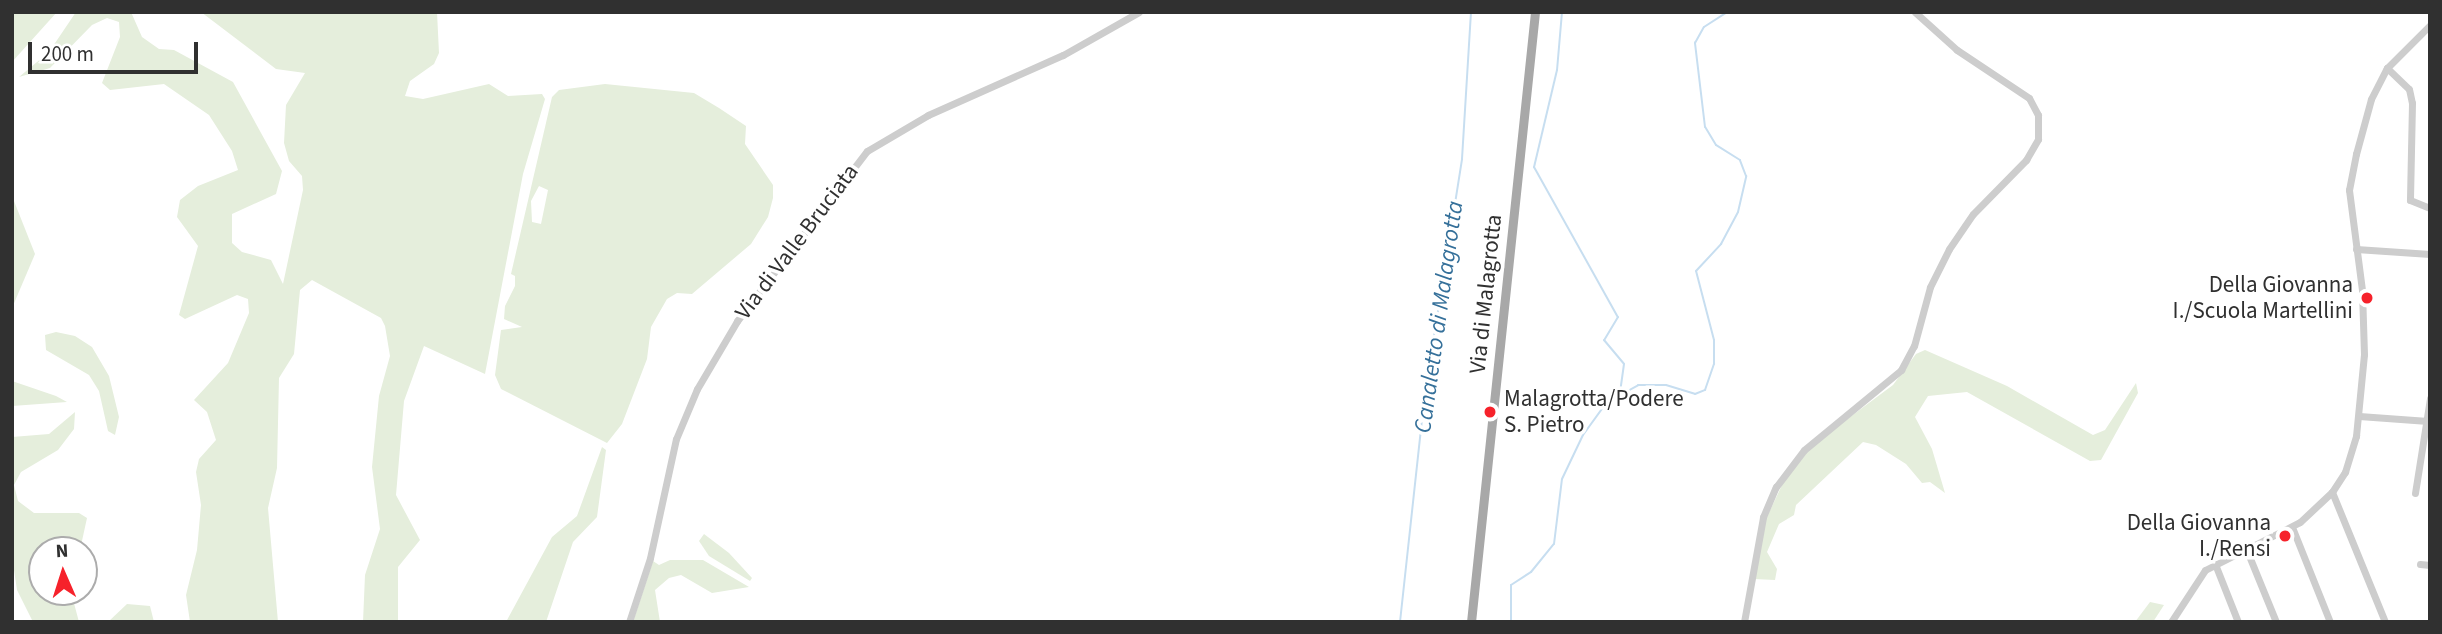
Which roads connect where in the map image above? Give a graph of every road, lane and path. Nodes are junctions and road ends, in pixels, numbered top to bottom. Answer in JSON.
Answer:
{"nodes":[{"id":1,"x":1139,"y":12,"type":"edge"},
{"id":2,"x":1535,"y":12,"type":"edge"},
{"id":3,"x":1915,"y":12,"type":"edge"},
{"id":4,"x":2429,"y":29,"type":"edge"},
{"id":5,"x":2387,"y":68,"type":"junction"},
{"id":6,"x":2430,"y":208,"type":"edge"},
{"id":7,"x":2356,"y":249,"type":"junction"},
{"id":8,"x":2430,"y":254,"type":"edge"},
{"id":9,"x":2430,"y":398,"type":"edge"},
{"id":10,"x":2359,"y":416,"type":"junction"},
{"id":11,"x":2428,"y":421,"type":"junction"},
{"id":12,"x":2332,"y":492,"type":"junction"},
{"id":13,"x":2415,"y":493,"type":"dead end"},
{"id":14,"x":2292,"y":527,"type":"junction"},
{"id":15,"x":2245,"y":546,"type":"junction"},
{"id":16,"x":2215,"y":564,"type":"junction"},
{"id":17,"x":2420,"y":564,"type":"dead end"},
{"id":18,"x":2430,"y":565,"type":"edge"},
{"id":19,"x":2173,"y":621,"type":"edge"},
{"id":20,"x":629,"y":622,"type":"edge"},
{"id":21,"x":1471,"y":622,"type":"edge"},
{"id":22,"x":1744,"y":622,"type":"edge"},
{"id":23,"x":2238,"y":622,"type":"edge"},
{"id":24,"x":2276,"y":622,"type":"edge"},
{"id":25,"x":2330,"y":622,"type":"edge"},
{"id":26,"x":2385,"y":622,"type":"edge"}],
"edges":[{"from":1,"to":20,"type":"street","name":"Via di Valle Bruciata"},
{"from":2,"to":21,"type":"main road","name":"Via di Malagrotta"},
{"from":3,"to":22,"type":"street"},
{"from":4,"to":5,"type":"street"},
{"from":5,"to":6,"type":"street"},
{"from":5,"to":7,"type":"street"},
{"from":7,"to":8,"type":"street"},
{"from":7,"to":10,"type":"street"},
{"from":9,"to":11,"type":"street"},
{"from":10,"to":11,"type":"street"},
{"from":10,"to":12,"type":"street"},
{"from":11,"to":13,"type":"street"},
{"from":12,"to":14,"type":"street"},
{"from":12,"to":26,"type":"street"},
{"from":14,"to":15,"type":"street"},
{"from":14,"to":25,"type":"street"},
{"from":15,"to":16,"type":"street"},
{"from":15,"to":24,"type":"street"},
{"from":16,"to":19,"type":"street"},
{"from":16,"to":23,"type":"street"},
{"from":17,"to":18,"type":"street"}]}
